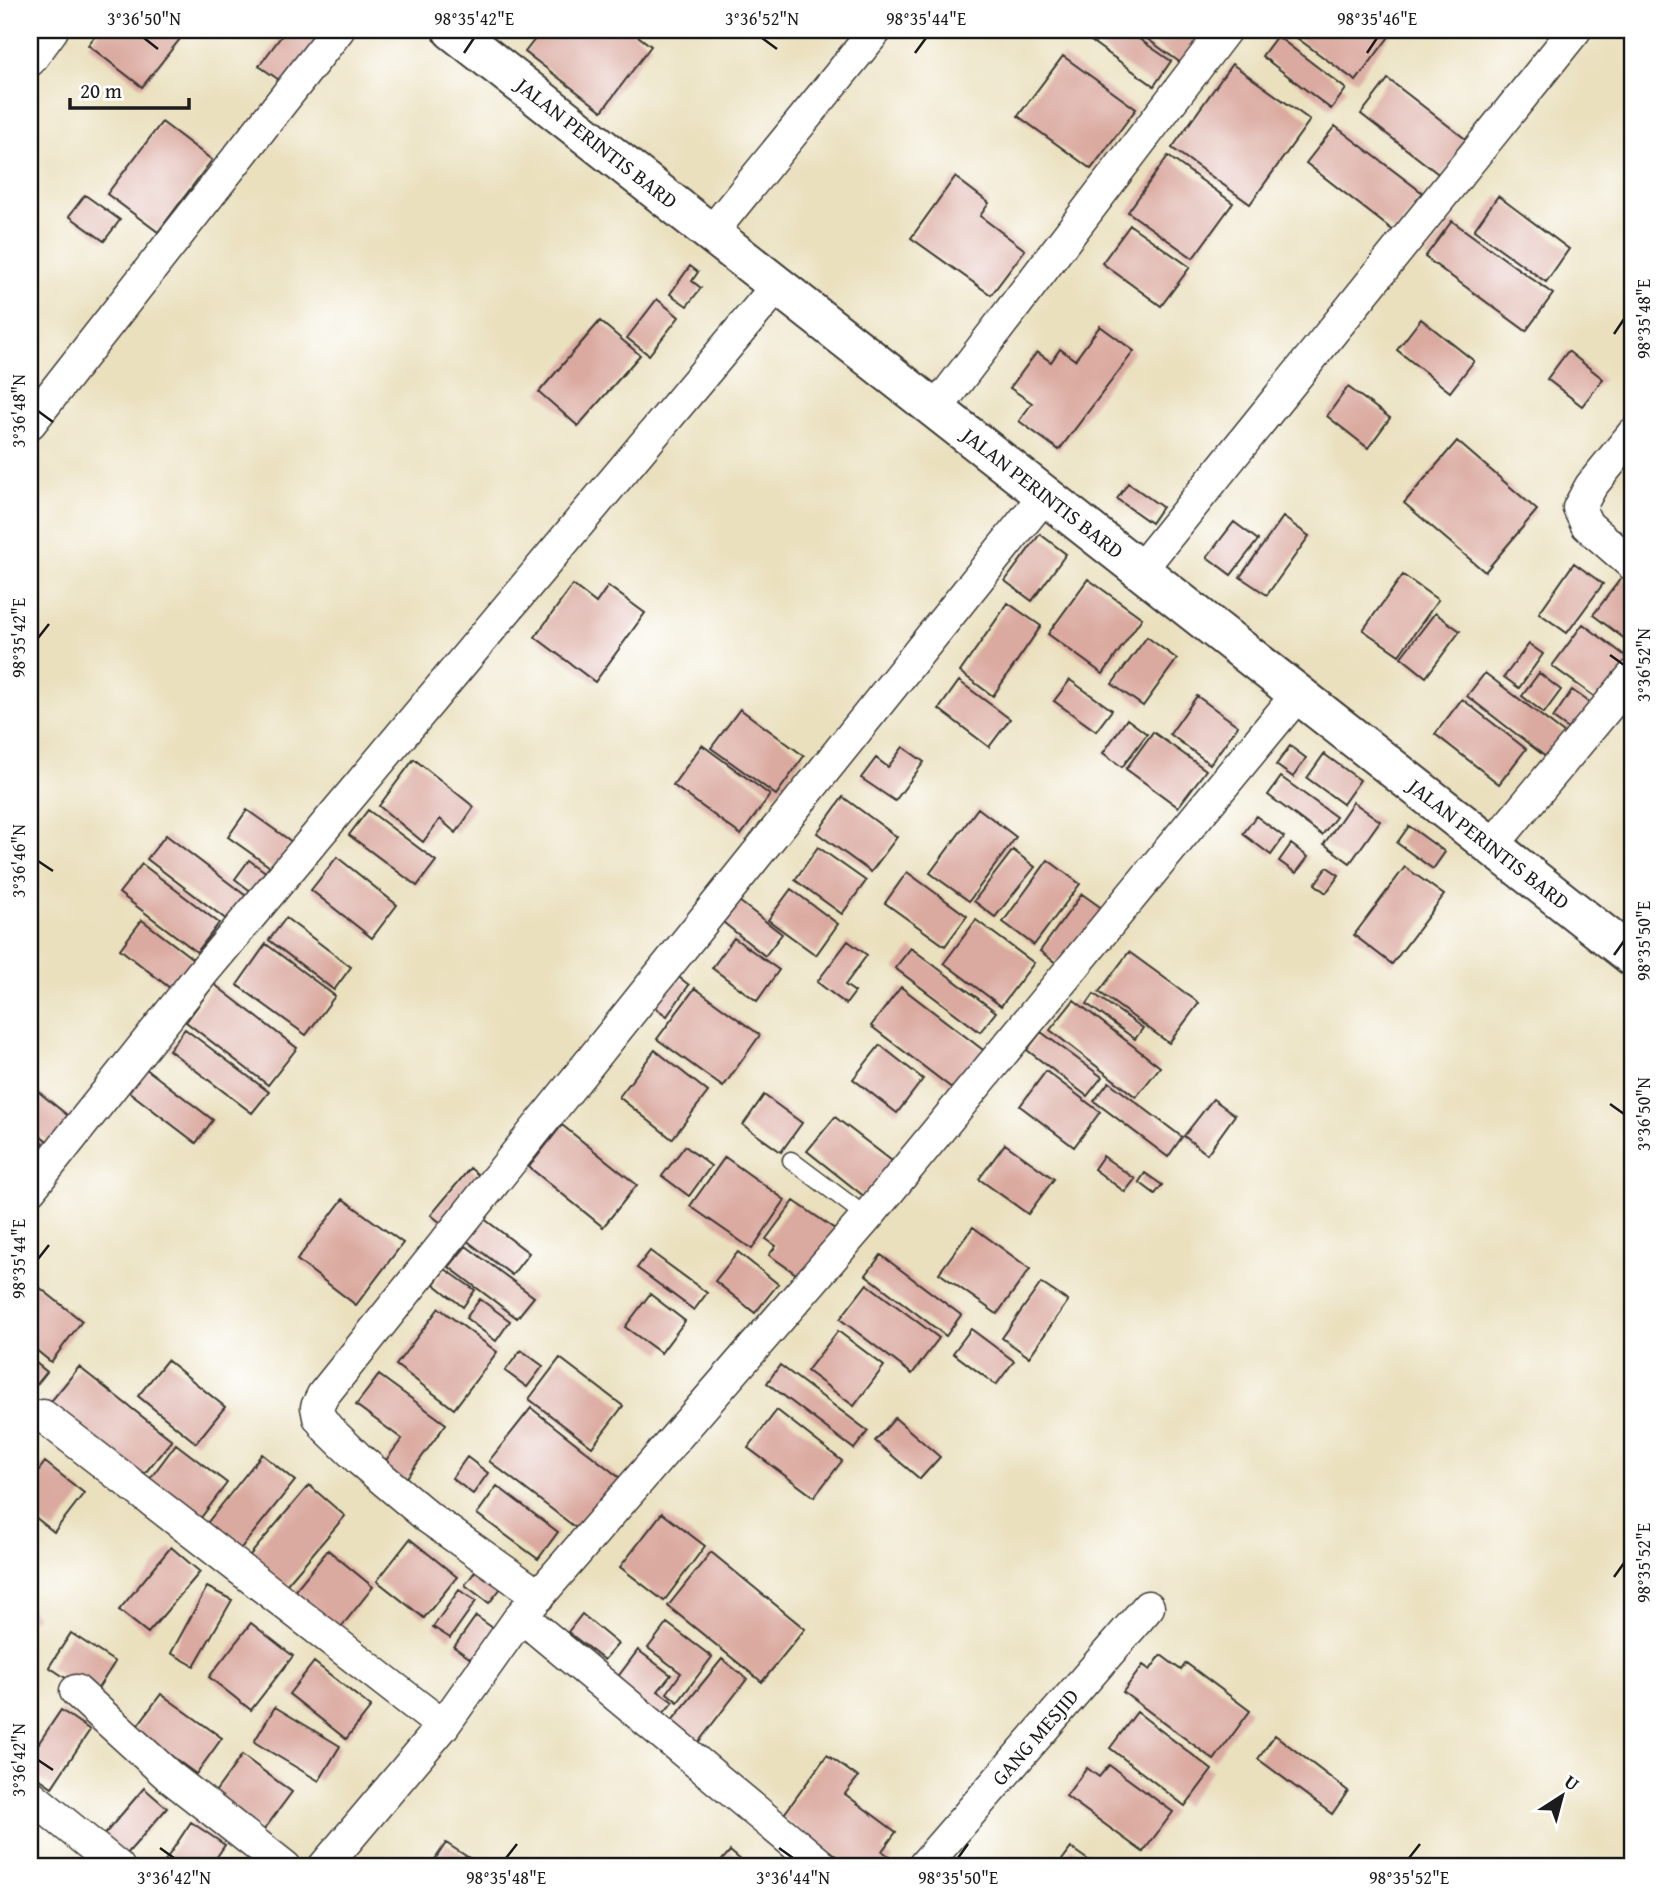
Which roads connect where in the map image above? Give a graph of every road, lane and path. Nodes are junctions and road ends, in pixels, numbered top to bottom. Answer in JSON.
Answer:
{"nodes":[{"id":1,"x":52,"y":30,"type":"edge"},
{"id":2,"x":338,"y":30,"type":"edge"},
{"id":3,"x":452,"y":30,"type":"edge"},
{"id":4,"x":876,"y":30,"type":"edge"},
{"id":5,"x":1225,"y":30,"type":"edge"},
{"id":6,"x":1575,"y":30,"type":"edge"},
{"id":7,"x":30,"y":60,"type":"edge"},
{"id":8,"x":711,"y":233,"type":"junction"},
{"id":9,"x":778,"y":285,"type":"junction"},
{"id":10,"x":936,"y":409,"type":"junction"},
{"id":11,"x":30,"y":424,"type":"edge"},
{"id":12,"x":1633,"y":434,"type":"edge"},
{"id":13,"x":1045,"y":495,"type":"junction"},
{"id":14,"x":1633,"y":565,"type":"edge"},
{"id":15,"x":1140,"y":570,"type":"junction"},
{"id":16,"x":1633,"y":676,"type":"edge"},
{"id":17,"x":1297,"y":694,"type":"junction"},
{"id":18,"x":1492,"y":846,"type":"junction"},
{"id":19,"x":1633,"y":957,"type":"edge"},
{"id":20,"x":791,"y":1160,"type":"dead end"},
{"id":21,"x":30,"y":1189,"type":"edge"},
{"id":22,"x":867,"y":1217,"type":"junction"},
{"id":23,"x":43,"y":1416,"type":"dead end"},
{"id":24,"x":530,"y":1606,"type":"junction"},
{"id":25,"x":1148,"y":1607,"type":"dead end"},
{"id":26,"x":76,"y":1691,"type":"dead end"},
{"id":27,"x":443,"y":1726,"type":"junction"},
{"id":28,"x":30,"y":1795,"type":"edge"},
{"id":29,"x":118,"y":1867,"type":"edge"},
{"id":30,"x":285,"y":1867,"type":"edge"},
{"id":31,"x":324,"y":1867,"type":"edge"},
{"id":32,"x":823,"y":1867,"type":"edge"},
{"id":33,"x":923,"y":1867,"type":"edge"}],
"edges":[{"from":1,"to":7,"type":"street"},
{"from":2,"to":11,"type":"street"},
{"from":3,"to":8,"type":"street","name":"JALAN PERINTIS BARD"},
{"from":4,"to":8,"type":"street"},
{"from":5,"to":10,"type":"street"},
{"from":6,"to":15,"type":"street"},
{"from":8,"to":9,"type":"street","name":"JALAN PERINTIS BARD"},
{"from":9,"to":10,"type":"street","name":"JALAN PERINTIS BARD"},
{"from":9,"to":21,"type":"street"},
{"from":10,"to":13,"type":"street","name":"JALAN PERINTIS BARD"},
{"from":12,"to":14,"type":"street"},
{"from":13,"to":15,"type":"street","name":"JALAN PERINTIS BARD"},
{"from":13,"to":24,"type":"street"},
{"from":15,"to":17,"type":"street","name":"JALAN PERINTIS BARD"},
{"from":16,"to":18,"type":"street"},
{"from":17,"to":18,"type":"street","name":"JALAN PERINTIS BARD"},
{"from":17,"to":22,"type":"street"},
{"from":18,"to":19,"type":"street","name":"JALAN PERINTIS BARD"},
{"from":20,"to":22,"type":"lane"},
{"from":22,"to":24,"type":"street"},
{"from":23,"to":27,"type":"street"},
{"from":24,"to":27,"type":"street"},
{"from":24,"to":32,"type":"street"},
{"from":25,"to":33,"type":"street","name":"GANG MESJID"},
{"from":26,"to":30,"type":"street"},
{"from":27,"to":31,"type":"street"},
{"from":28,"to":29,"type":"street"}]}
